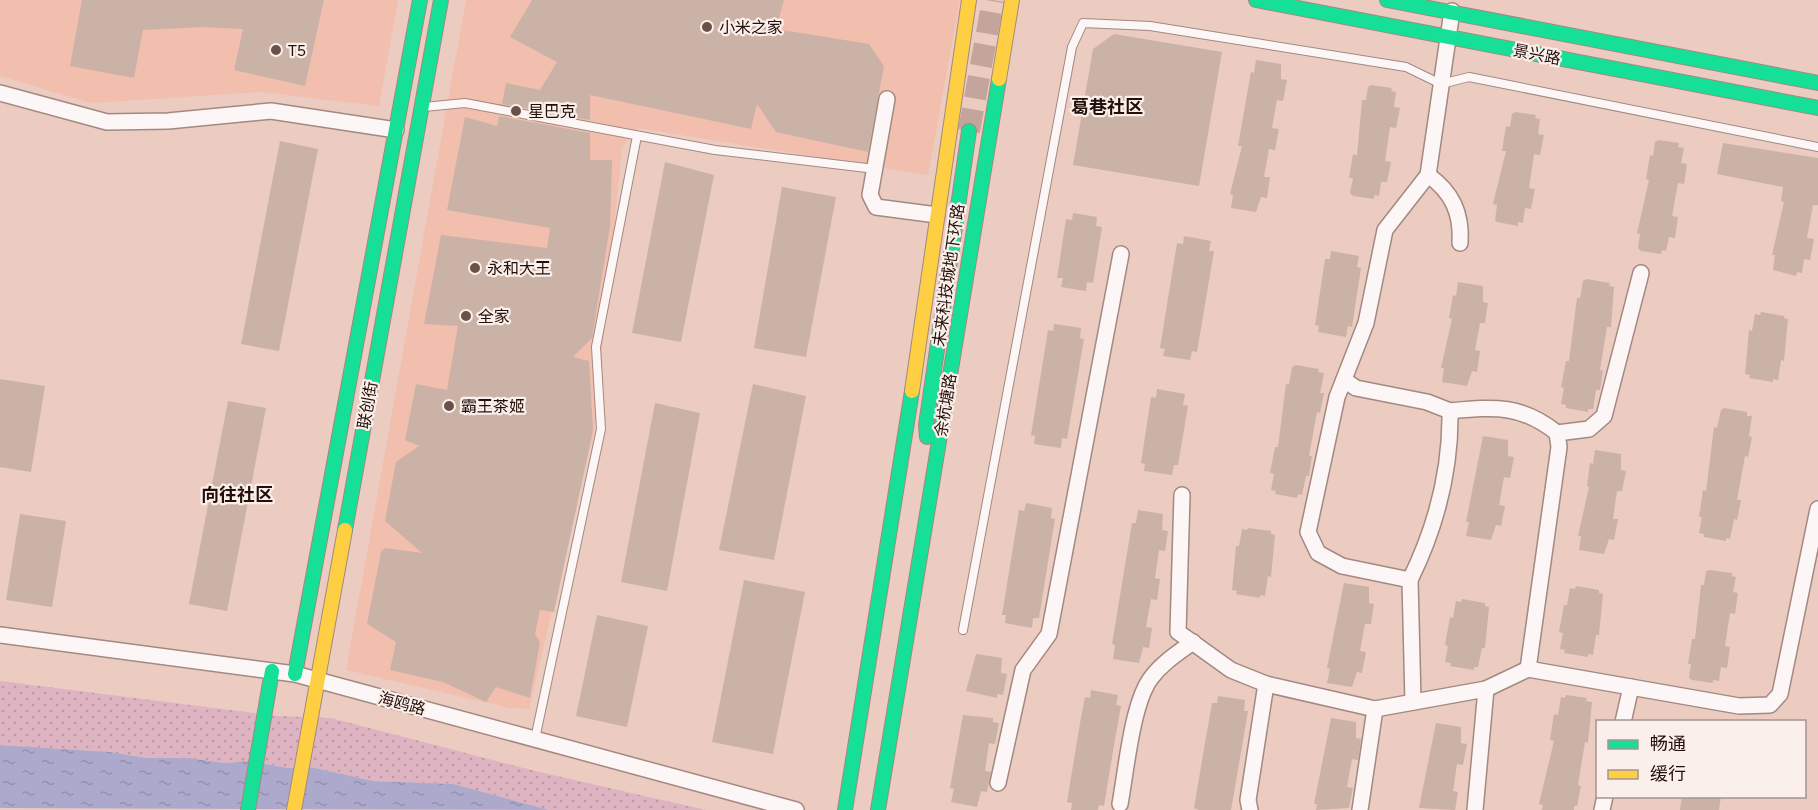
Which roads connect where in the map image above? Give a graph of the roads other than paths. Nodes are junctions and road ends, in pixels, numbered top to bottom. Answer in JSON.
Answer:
{"nodes":[{"id":1,"x":420,"y":0,"type":"edge"},
{"id":2,"x":441,"y":0,"type":"edge"},
{"id":3,"x":969,"y":0,"type":"edge"},
{"id":4,"x":1012,"y":0,"type":"edge"},
{"id":5,"x":1256,"y":0,"type":"edge"},
{"id":6,"x":1387,"y":0,"type":"edge"},
{"id":7,"x":1453,"y":6,"type":"edge"},
{"id":8,"x":1448,"y":37,"type":"junction"},
{"id":9,"x":1818,"y":83,"type":"edge"},
{"id":10,"x":1441,"y":84,"type":"junction"},
{"id":11,"x":0,"y":93,"type":"edge"},
{"id":12,"x":887,"y":99,"type":"dead end"},
{"id":13,"x":1818,"y":108,"type":"edge"},
{"id":14,"x":417,"y":111,"type":"junction"},
{"id":15,"x":400,"y":126,"type":"junction"},
{"id":16,"x":637,"y":136,"type":"junction"},
{"id":17,"x":1818,"y":147,"type":"edge"},
{"id":18,"x":875,"y":169,"type":"junction"},
{"id":19,"x":1428,"y":175,"type":"junction"},
{"id":20,"x":937,"y":215,"type":"junction"},
{"id":21,"x":1460,"y":243,"type":"dead end"},
{"id":22,"x":1121,"y":254,"type":"dead end"},
{"id":23,"x":1641,"y":273,"type":"dead end"},
{"id":24,"x":1344,"y":380,"type":"junction"},
{"id":25,"x":1450,"y":411,"type":"junction"},
{"id":26,"x":1557,"y":433,"type":"junction"},
{"id":27,"x":898,"y":485,"type":"junction"},
{"id":28,"x":931,"y":489,"type":"junction"},
{"id":29,"x":1182,"y":495,"type":"dead end"},
{"id":30,"x":1818,"y":509,"type":"edge"},
{"id":31,"x":1410,"y":580,"type":"junction"},
{"id":32,"x":963,"y":630,"type":"dead end"},
{"id":33,"x":0,"y":635,"type":"edge"},
{"id":34,"x":1193,"y":642,"type":"junction"},
{"id":35,"x":1528,"y":669,"type":"junction"},
{"id":36,"x":272,"y":671,"type":"junction"},
{"id":37,"x":295,"y":674,"type":"junction"},
{"id":38,"x":316,"y":680,"type":"junction"},
{"id":39,"x":1266,"y":684,"type":"junction"},
{"id":40,"x":1631,"y":687,"type":"junction"},
{"id":41,"x":1486,"y":689,"type":"junction"},
{"id":42,"x":1413,"y":702,"type":"junction"},
{"id":43,"x":1375,"y":709,"type":"junction"},
{"id":44,"x":1623,"y":720,"type":"edge"},
{"id":45,"x":535,"y":739,"type":"junction"},
{"id":46,"x":998,"y":783,"type":"dead end"},
{"id":47,"x":1120,"y":804,"type":"dead end"},
{"id":48,"x":248,"y":810,"type":"edge"},
{"id":49,"x":294,"y":810,"type":"edge"},
{"id":50,"x":796,"y":810,"type":"edge"},
{"id":51,"x":845,"y":810,"type":"edge"},
{"id":52,"x":878,"y":810,"type":"edge"},
{"id":53,"x":1250,"y":810,"type":"edge"},
{"id":54,"x":1360,"y":810,"type":"edge"},
{"id":55,"x":1475,"y":810,"type":"edge"}],
"edges":[{"from":1,"to":15,"type":"street","name":"联创街"},
{"from":2,"to":14,"type":"street","name":"联创街"},
{"from":3,"to":20,"type":"street"},
{"from":4,"to":28,"type":"street","name":"余杭塘路"},
{"from":5,"to":8,"type":"street","name":"景兴路"},
{"from":6,"to":7,"type":"street","name":"景兴路"},
{"from":7,"to":8,"type":"street"},
{"from":7,"to":9,"type":"street","name":"景兴路"},
{"from":8,"to":10,"type":"street"},
{"from":8,"to":13,"type":"street","name":"景兴路"},
{"from":10,"to":17,"type":"lane"},
{"from":10,"to":19,"type":"street"},
{"from":10,"to":32,"type":"lane"},
{"from":11,"to":15,"type":"street"},
{"from":12,"to":18,"type":"street"},
{"from":14,"to":16,"type":"lane"},
{"from":14,"to":38,"type":"street","name":"联创街"},
{"from":15,"to":37,"type":"street","name":"联创街"},
{"from":16,"to":18,"type":"lane"},
{"from":16,"to":45,"type":"lane"},
{"from":18,"to":20,"type":"street"},
{"from":19,"to":21,"type":"street"},
{"from":19,"to":24,"type":"street"},
{"from":20,"to":27,"type":"street"},
{"from":22,"to":46,"type":"street"},
{"from":23,"to":26,"type":"street"},
{"from":24,"to":25,"type":"street"},
{"from":24,"to":31,"type":"street"},
{"from":25,"to":26,"type":"street"},
{"from":25,"to":31,"type":"street"},
{"from":26,"to":35,"type":"street"},
{"from":27,"to":28,"type":"street","name":"未来科技城地下环路"},
{"from":27,"to":51,"type":"street"},
{"from":28,"to":52,"type":"street","name":"余杭塘路"},
{"from":29,"to":34,"type":"street"},
{"from":30,"to":40,"type":"street"},
{"from":31,"to":42,"type":"street"},
{"from":33,"to":36,"type":"street","name":"海鸥路"},
{"from":34,"to":39,"type":"street"},
{"from":34,"to":47,"type":"street"},
{"from":35,"to":40,"type":"street"},
{"from":35,"to":41,"type":"street"},
{"from":36,"to":37,"type":"street","name":"海鸥路"},
{"from":36,"to":48,"type":"street"},
{"from":37,"to":38,"type":"street","name":"海鸥路"},
{"from":38,"to":45,"type":"street","name":"海鸥路"},
{"from":38,"to":49,"type":"street","name":"联创街"},
{"from":39,"to":43,"type":"street"},
{"from":39,"to":53,"type":"street"},
{"from":40,"to":44,"type":"street"},
{"from":41,"to":42,"type":"street"},
{"from":41,"to":55,"type":"street"},
{"from":42,"to":43,"type":"street"},
{"from":43,"to":54,"type":"street"},
{"from":45,"to":50,"type":"street","name":"海鸥路"}]}
